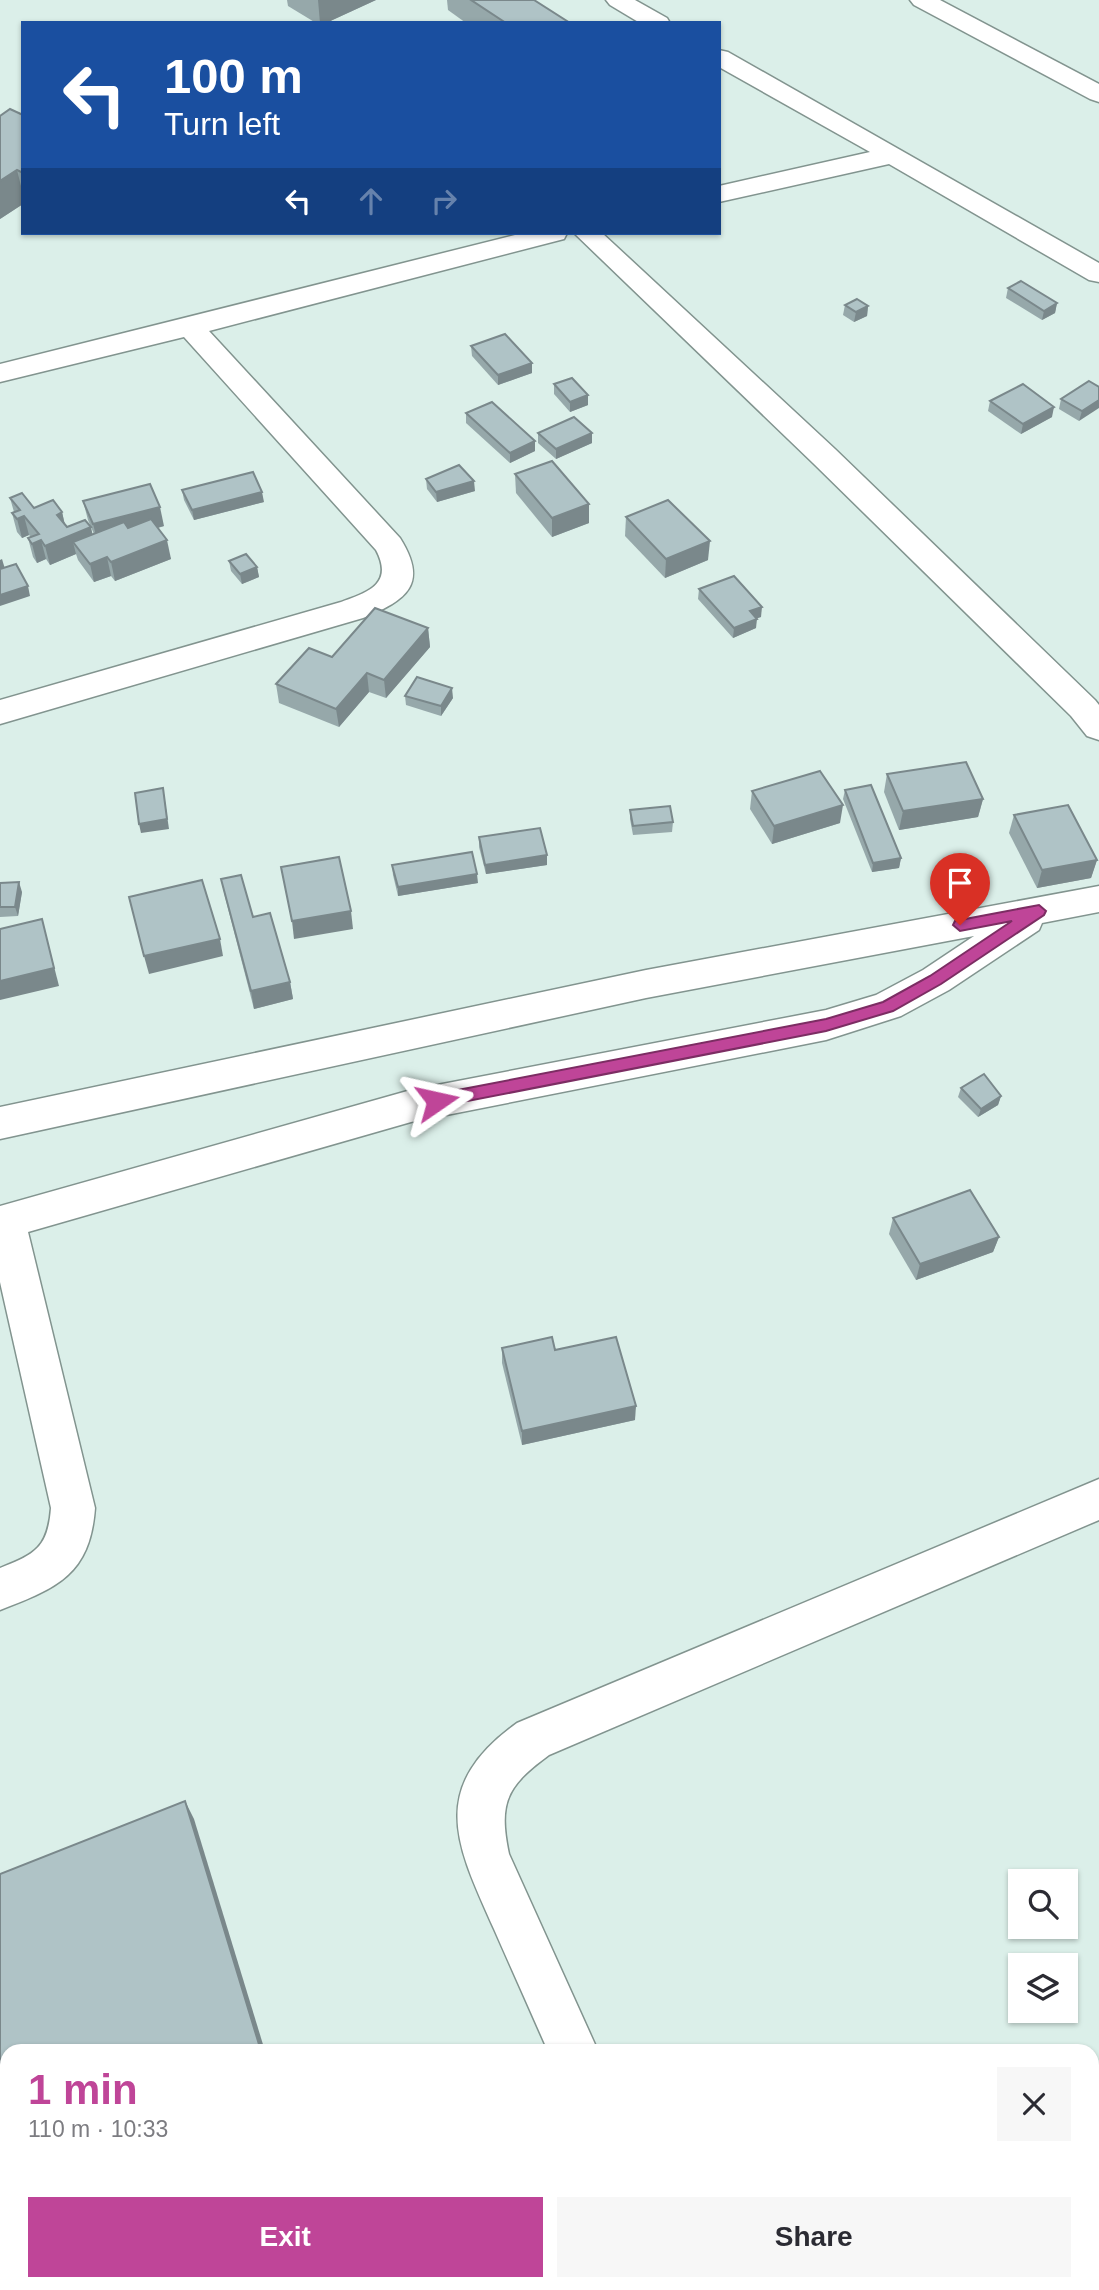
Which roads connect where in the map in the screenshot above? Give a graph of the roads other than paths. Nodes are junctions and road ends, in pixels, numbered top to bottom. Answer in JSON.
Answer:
{"nodes":[{"id":1,"x":618,"y":0,"type":"edge"},
{"id":2,"x":922,"y":0,"type":"edge"},
{"id":3,"x":655,"y":21,"type":"edge"},
{"id":4,"x":721,"y":58,"type":"edge"},
{"id":5,"x":1099,"y":94,"type":"edge"},
{"id":6,"x":893,"y":155,"type":"junction"},
{"id":7,"x":721,"y":194,"type":"edge"},
{"id":8,"x":546,"y":235,"type":"edge"},
{"id":9,"x":589,"y":235,"type":"edge"},
{"id":10,"x":1099,"y":274,"type":"edge"},
{"id":11,"x":190,"y":327,"type":"junction"},
{"id":12,"x":0,"y":373,"type":"edge"},
{"id":13,"x":0,"y":712,"type":"edge"},
{"id":14,"x":1099,"y":728,"type":"edge"},
{"id":15,"x":1099,"y":899,"type":"edge"},
{"id":16,"x":1039,"y":911,"type":"junction"},
{"id":17,"x":0,"y":1123,"type":"edge"},
{"id":18,"x":3,"y":1222,"type":"edge"},
{"id":19,"x":1099,"y":1499,"type":"edge"},
{"id":20,"x":0,"y":1589,"type":"edge"},
{"id":21,"x":570,"y":2044,"type":"edge"}],
"edges":[{"from":1,"to":3,"type":"street"},
{"from":2,"to":5,"type":"street"},
{"from":4,"to":6,"type":"street"},
{"from":6,"to":7,"type":"street"},
{"from":6,"to":10,"type":"street"},
{"from":8,"to":11,"type":"street"},
{"from":9,"to":14,"type":"street"},
{"from":11,"to":12,"type":"street"},
{"from":11,"to":13,"type":"street"},
{"from":15,"to":16,"type":"street"},
{"from":16,"to":17,"type":"street"},
{"from":16,"to":18,"type":"street"},
{"from":18,"to":20,"type":"street"},
{"from":19,"to":21,"type":"street"}]}
